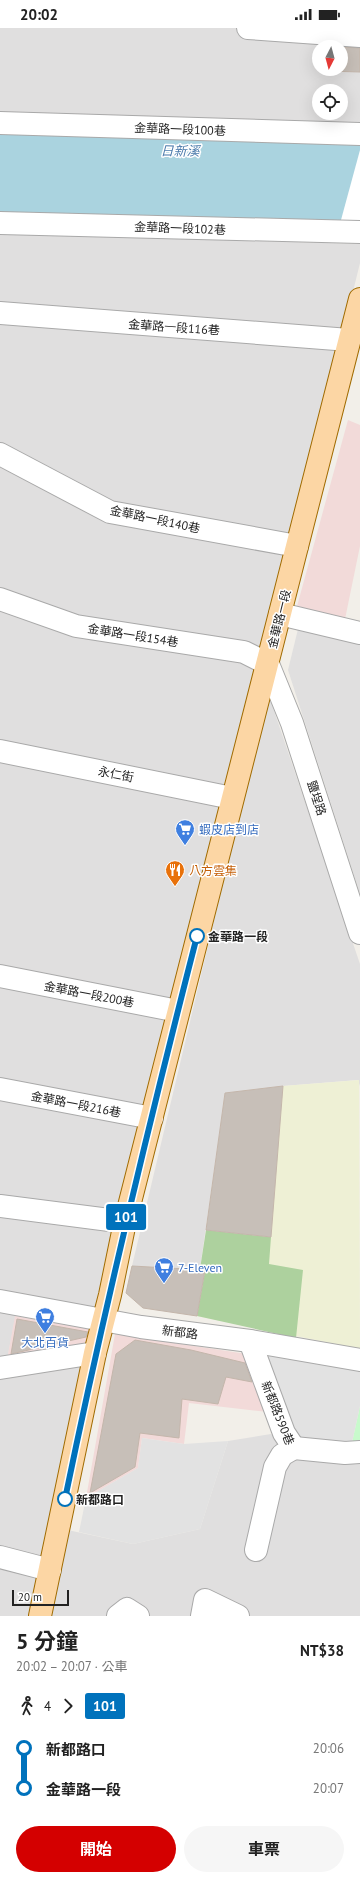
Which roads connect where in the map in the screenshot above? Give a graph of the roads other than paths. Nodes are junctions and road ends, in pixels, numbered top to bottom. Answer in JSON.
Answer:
{"nodes":[{"id":1,"x":248,"y":28,"type":"edge"},
{"id":2,"x":360,"y":36,"type":"edge"},
{"id":3,"x":0,"y":124,"type":"edge"},
{"id":4,"x":360,"y":134,"type":"edge"},
{"id":5,"x":0,"y":223,"type":"edge"},
{"id":6,"x":360,"y":232,"type":"edge"},
{"id":7,"x":360,"y":299,"type":"edge"},
{"id":8,"x":0,"y":313,"type":"edge"},
{"id":9,"x":349,"y":340,"type":"junction"},
{"id":10,"x":0,"y":454,"type":"edge"},
{"id":11,"x":297,"y":546,"type":"junction"},
{"id":12,"x":0,"y":599,"type":"edge"},
{"id":13,"x":280,"y":614,"type":"junction"},
{"id":14,"x":360,"y":633,"type":"edge"},
{"id":15,"x":268,"y":664,"type":"junction"},
{"id":16,"x":0,"y":750,"type":"edge"},
{"id":17,"x":232,"y":798,"type":"junction"},
{"id":18,"x":360,"y":933,"type":"edge"},
{"id":19,"x":0,"y":976,"type":"edge"},
{"id":20,"x":178,"y":1011,"type":"junction"},
{"id":21,"x":0,"y":1089,"type":"edge"},
{"id":22,"x":152,"y":1118,"type":"junction"},
{"id":23,"x":0,"y":1206,"type":"edge"},
{"id":24,"x":125,"y":1222,"type":"junction"},
{"id":25,"x":0,"y":1301,"type":"edge"},
{"id":26,"x":103,"y":1320,"type":"junction"},
{"id":27,"x":250,"y":1341,"type":"junction"},
{"id":28,"x":95,"y":1353,"type":"junction"},
{"id":29,"x":360,"y":1360,"type":"edge"},
{"id":30,"x":0,"y":1368,"type":"edge"},
{"id":31,"x":294,"y":1448,"type":"junction"},
{"id":32,"x":360,"y":1452,"type":"edge"},
{"id":33,"x":256,"y":1550,"type":"dead end"},
{"id":34,"x":0,"y":1558,"type":"edge"},
{"id":35,"x":50,"y":1570,"type":"junction"},
{"id":36,"x":40,"y":1616,"type":"edge"},
{"id":37,"x":118,"y":1616,"type":"edge"},
{"id":38,"x":138,"y":1616,"type":"edge"},
{"id":39,"x":202,"y":1616,"type":"edge"},
{"id":40,"x":238,"y":1616,"type":"edge"}],
"edges":[{"from":1,"to":2,"type":"street"},
{"from":3,"to":4,"type":"street","name":"金華路一段100巷"},
{"from":5,"to":6,"type":"street","name":"金華路一段102巷"},
{"from":7,"to":9,"type":"main road","name":"金華路一段"},
{"from":8,"to":9,"type":"street","name":"金華路一段116巷"},
{"from":9,"to":11,"type":"main road","name":"金華路一段"},
{"from":10,"to":11,"type":"street","name":"金華路一段140巷"},
{"from":11,"to":13,"type":"main road","name":"金華路一段"},
{"from":12,"to":15,"type":"street","name":"金華路一段154巷"},
{"from":13,"to":14,"type":"street"},
{"from":13,"to":15,"type":"main road","name":"金華路一段"},
{"from":15,"to":17,"type":"main road","name":"金華路一段"},
{"from":15,"to":18,"type":"street","name":"鹽埕路"},
{"from":16,"to":17,"type":"street","name":"永仁街"},
{"from":17,"to":20,"type":"main road","name":"金華路一段"},
{"from":19,"to":20,"type":"street","name":"金華路一段200巷"},
{"from":20,"to":22,"type":"main road","name":"金華路一段"},
{"from":21,"to":22,"type":"street","name":"金華路一段216巷"},
{"from":22,"to":24,"type":"main road","name":"金華路一段"},
{"from":23,"to":24,"type":"street"},
{"from":24,"to":26,"type":"main road","name":"金華路一段"},
{"from":25,"to":26,"type":"street","name":"新都路"},
{"from":26,"to":27,"type":"street","name":"新都路"},
{"from":26,"to":28,"type":"main road","name":"金華路一段"},
{"from":27,"to":29,"type":"street","name":"新都路"},
{"from":27,"to":31,"type":"street","name":"新都路590巷"},
{"from":28,"to":30,"type":"street"},
{"from":28,"to":35,"type":"main road","name":"金華路一段"},
{"from":31,"to":32,"type":"street"},
{"from":31,"to":33,"type":"street","name":"新都路590巷"},
{"from":34,"to":35,"type":"street"},
{"from":35,"to":36,"type":"main road","name":"金華路一段"},
{"from":37,"to":38,"type":"street"},
{"from":39,"to":40,"type":"street"}]}
